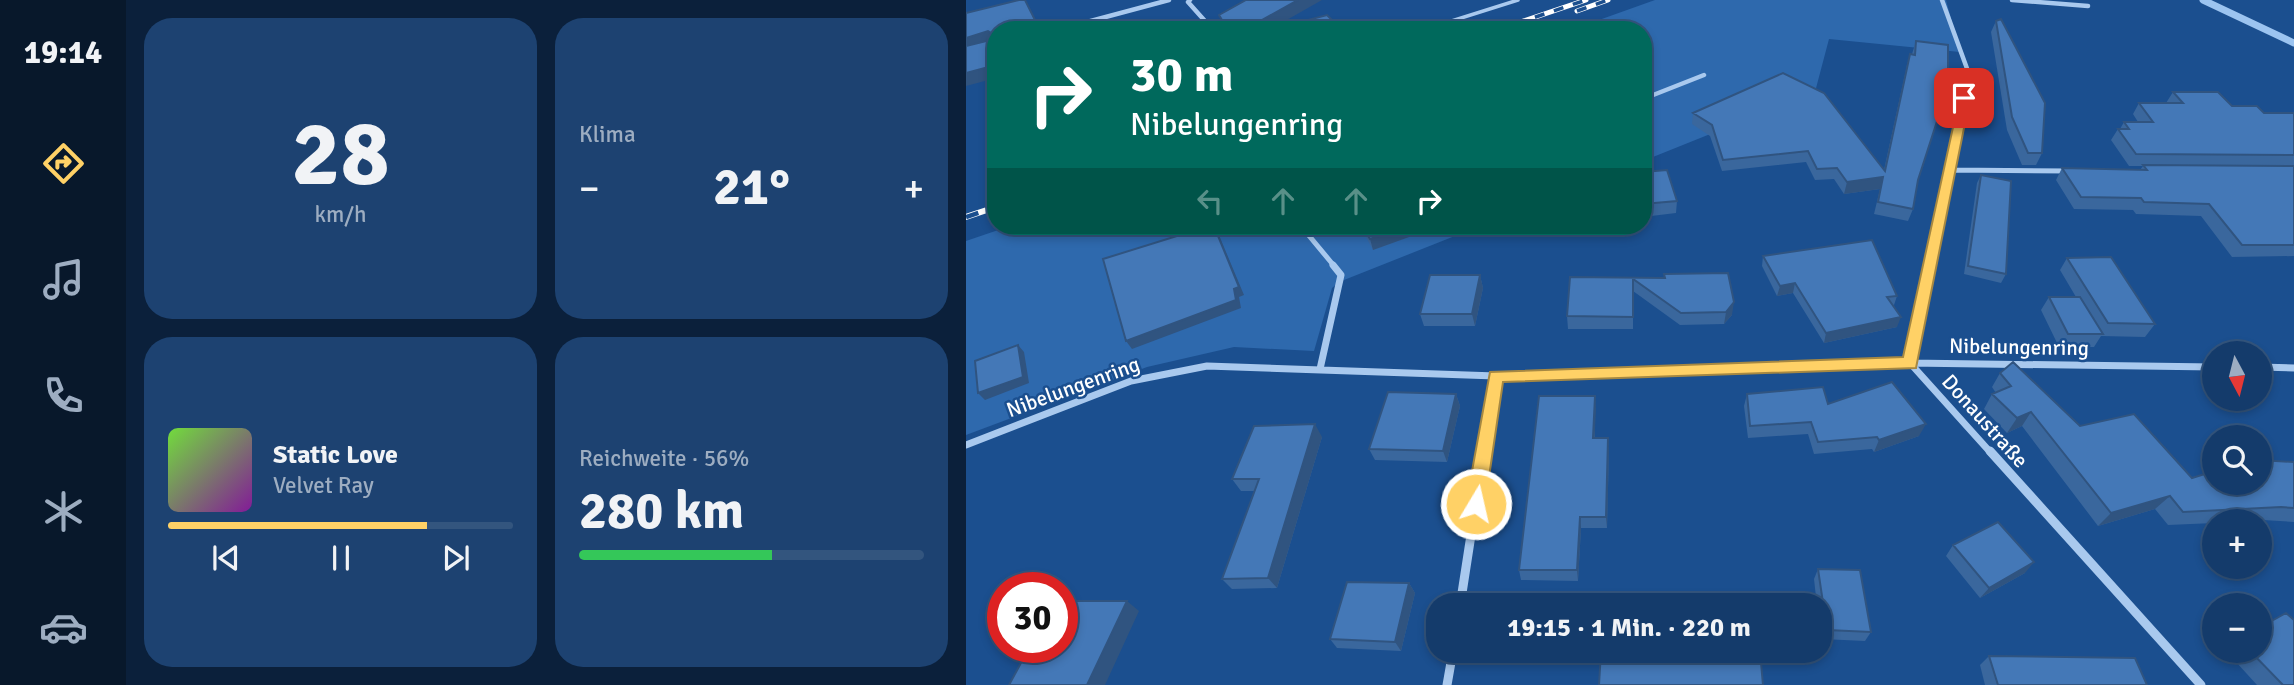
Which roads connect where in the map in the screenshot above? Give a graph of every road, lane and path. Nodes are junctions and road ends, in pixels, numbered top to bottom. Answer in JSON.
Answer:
{"nodes":[{"id":1,"x":1169,"y":0,"type":"edge"},
{"id":2,"x":1190,"y":0,"type":"edge"},
{"id":3,"x":1518,"y":0,"type":"edge"},
{"id":4,"x":1942,"y":0,"type":"edge"},
{"id":5,"x":2012,"y":0,"type":"edge"},
{"id":6,"x":2088,"y":6,"type":"dead end"},
{"id":7,"x":1091,"y":21,"type":"edge"},
{"id":8,"x":1205,"y":21,"type":"edge"},
{"id":9,"x":1452,"y":21,"type":"edge"},
{"id":10,"x":1704,"y":75,"type":"dead end"},
{"id":11,"x":1652,"y":95,"type":"edge"},
{"id":12,"x":1951,"y":170,"type":"junction"},
{"id":13,"x":2073,"y":171,"type":"edge"},
{"id":14,"x":1312,"y":235,"type":"edge"},
{"id":15,"x":1910,"y":363,"type":"junction"},
{"id":16,"x":2202,"y":367,"type":"edge"},
{"id":17,"x":2272,"y":367,"type":"edge"},
{"id":18,"x":2294,"y":368,"type":"edge"},
{"id":19,"x":1320,"y":369,"type":"junction"},
{"id":20,"x":1496,"y":376,"type":"junction"},
{"id":21,"x":966,"y":445,"type":"edge"},
{"id":22,"x":1462,"y":593,"type":"edge"},
{"id":23,"x":1451,"y":663,"type":"edge"},
{"id":24,"x":1447,"y":685,"type":"edge"},
{"id":25,"x":2201,"y":685,"type":"edge"}],
"edges":[{"from":1,"to":7,"type":"street"},
{"from":2,"to":8,"type":"street"},
{"from":3,"to":9,"type":"lane"},
{"from":4,"to":12,"type":"street"},
{"from":5,"to":6,"type":"street"},
{"from":10,"to":11,"type":"street"},
{"from":12,"to":13,"type":"street"},
{"from":12,"to":15,"type":"street"},
{"from":14,"to":19,"type":"street"},
{"from":15,"to":16,"type":"street","name":"Nibelungenring"},
{"from":15,"to":20,"type":"street","name":"Nibelungenring"},
{"from":15,"to":25,"type":"street","name":"Donaustraße"},
{"from":17,"to":18,"type":"street"},
{"from":19,"to":20,"type":"street","name":"Nibelungenring"},
{"from":19,"to":21,"type":"street","name":"Nibelungenring"},
{"from":20,"to":22,"type":"street"},
{"from":23,"to":24,"type":"street"}]}
